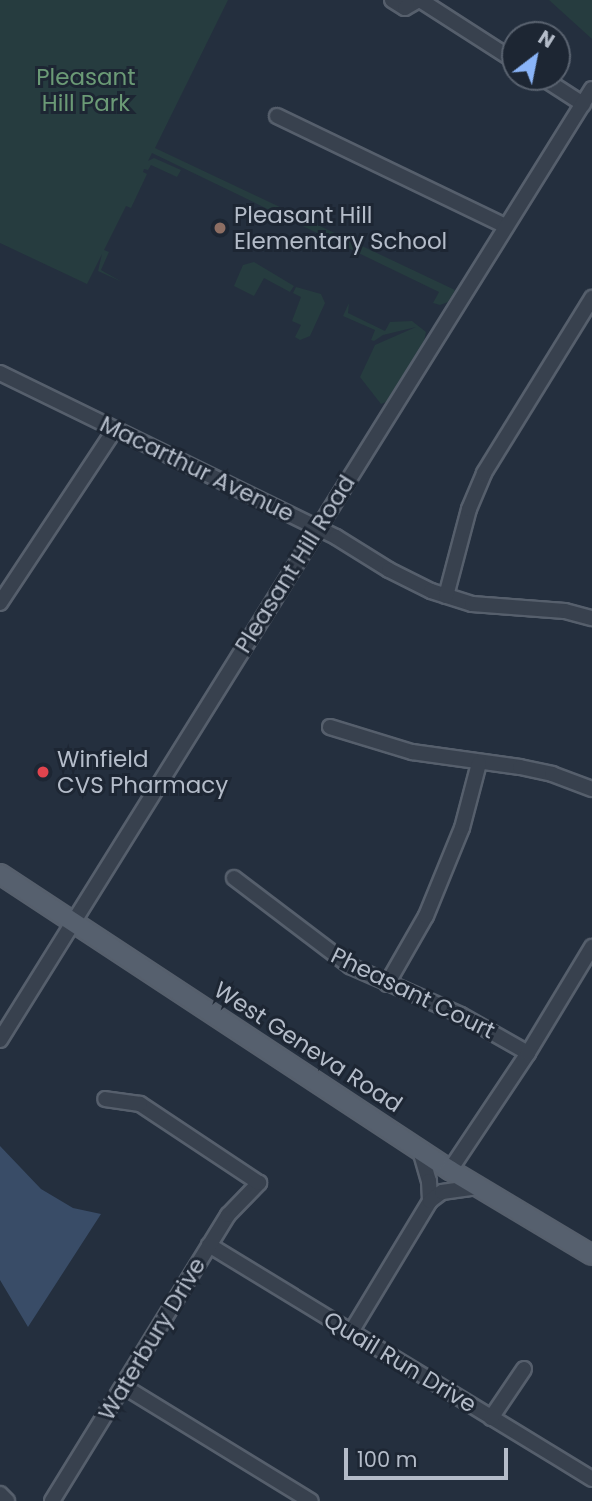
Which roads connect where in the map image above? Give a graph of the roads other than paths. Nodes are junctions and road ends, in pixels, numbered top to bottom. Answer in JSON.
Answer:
{"nodes":[{"id":1,"x":392,"y":0,"type":"edge"},
{"id":2,"x":420,"y":0,"type":"edge"},
{"id":3,"x":501,"y":52,"type":"edge"},
{"id":4,"x":592,"y":89,"type":"edge"},
{"id":5,"x":563,"y":91,"type":"edge"},
{"id":6,"x":583,"y":104,"type":"junction"},
{"id":7,"x":276,"y":116,"type":"dead end"},
{"id":8,"x":506,"y":226,"type":"junction"},
{"id":9,"x":592,"y":298,"type":"edge"},
{"id":10,"x":0,"y":373,"type":"edge"},
{"id":11,"x":115,"y":429,"type":"junction"},
{"id":12,"x":317,"y":529,"type":"junction"},
{"id":13,"x":446,"y":596,"type":"junction"},
{"id":14,"x":0,"y":603,"type":"edge"},
{"id":15,"x":592,"y":618,"type":"edge"},
{"id":16,"x":330,"y":727,"type":"dead end"},
{"id":17,"x":479,"y":763,"type":"junction"},
{"id":18,"x":592,"y":789,"type":"edge"},
{"id":19,"x":0,"y":874,"type":"edge"},
{"id":20,"x":234,"y":878,"type":"dead end"},
{"id":21,"x":72,"y":922,"type":"junction"},
{"id":22,"x":592,"y":947,"type":"edge"},
{"id":23,"x":387,"y":984,"type":"junction"},
{"id":24,"x":0,"y":1040,"type":"edge"},
{"id":25,"x":528,"y":1053,"type":"junction"},
{"id":26,"x":105,"y":1098,"type":"dead end"},
{"id":27,"x":420,"y":1150,"type":"junction"},
{"id":28,"x":450,"y":1170,"type":"junction"},
{"id":29,"x":478,"y":1187,"type":"junction"},
{"id":30,"x":430,"y":1200,"type":"junction"},
{"id":31,"x":209,"y":1245,"type":"junction"},
{"id":32,"x":592,"y":1255,"type":"edge"},
{"id":33,"x":351,"y":1332,"type":"junction"},
{"id":34,"x":524,"y":1369,"type":"dead end"},
{"id":35,"x":123,"y":1386,"type":"junction"},
{"id":36,"x":491,"y":1418,"type":"junction"},
{"id":37,"x":592,"y":1479,"type":"edge"},
{"id":38,"x":0,"y":1494,"type":"edge"},
{"id":39,"x":7,"y":1501,"type":"edge"},
{"id":40,"x":52,"y":1501,"type":"edge"},
{"id":41,"x":312,"y":1501,"type":"edge"}],
"edges":[{"from":1,"to":2,"type":"street"},
{"from":2,"to":3,"type":"street"},
{"from":4,"to":6,"type":"street","name":"Pleasant Hill Road"},
{"from":5,"to":6,"type":"street"},
{"from":6,"to":8,"type":"street","name":"Pleasant Hill Road"},
{"from":7,"to":8,"type":"street"},
{"from":8,"to":12,"type":"street","name":"Pleasant Hill Road"},
{"from":9,"to":13,"type":"street"},
{"from":10,"to":11,"type":"street","name":"Macarthur Avenue"},
{"from":11,"to":12,"type":"street","name":"Macarthur Avenue"},
{"from":11,"to":14,"type":"street"},
{"from":12,"to":13,"type":"street","name":"Macarthur Avenue"},
{"from":12,"to":21,"type":"street","name":"Pleasant Hill Road"},
{"from":13,"to":15,"type":"street","name":"Macarthur Avenue"},
{"from":16,"to":17,"type":"street"},
{"from":17,"to":18,"type":"street"},
{"from":17,"to":23,"type":"street"},
{"from":19,"to":21,"type":"main road","name":"West Geneva Road"},
{"from":20,"to":23,"type":"street","name":"Pheasant Court"},
{"from":21,"to":24,"type":"street","name":"Pleasant Hill Road"},
{"from":21,"to":27,"type":"main road","name":"West Geneva Road"},
{"from":22,"to":25,"type":"street"},
{"from":23,"to":25,"type":"street","name":"Pheasant Court"},
{"from":25,"to":28,"type":"street"},
{"from":26,"to":31,"type":"street","name":"Waterbury Drive"},
{"from":27,"to":28,"type":"main road","name":"West Geneva Road"},
{"from":27,"to":30,"type":"street"},
{"from":28,"to":29,"type":"main road","name":"West Geneva Road"},
{"from":29,"to":30,"type":"street"},
{"from":29,"to":32,"type":"main road","name":"West Geneva Road"},
{"from":30,"to":33,"type":"street"},
{"from":31,"to":33,"type":"street","name":"Quail Run Drive"},
{"from":31,"to":35,"type":"street","name":"Waterbury Drive"},
{"from":33,"to":36,"type":"street","name":"Quail Run Drive"},
{"from":34,"to":36,"type":"street"},
{"from":35,"to":40,"type":"street","name":"Waterbury Drive"},
{"from":35,"to":41,"type":"street"},
{"from":36,"to":37,"type":"street","name":"Quail Run Drive"},
{"from":38,"to":39,"type":"street"}]}
